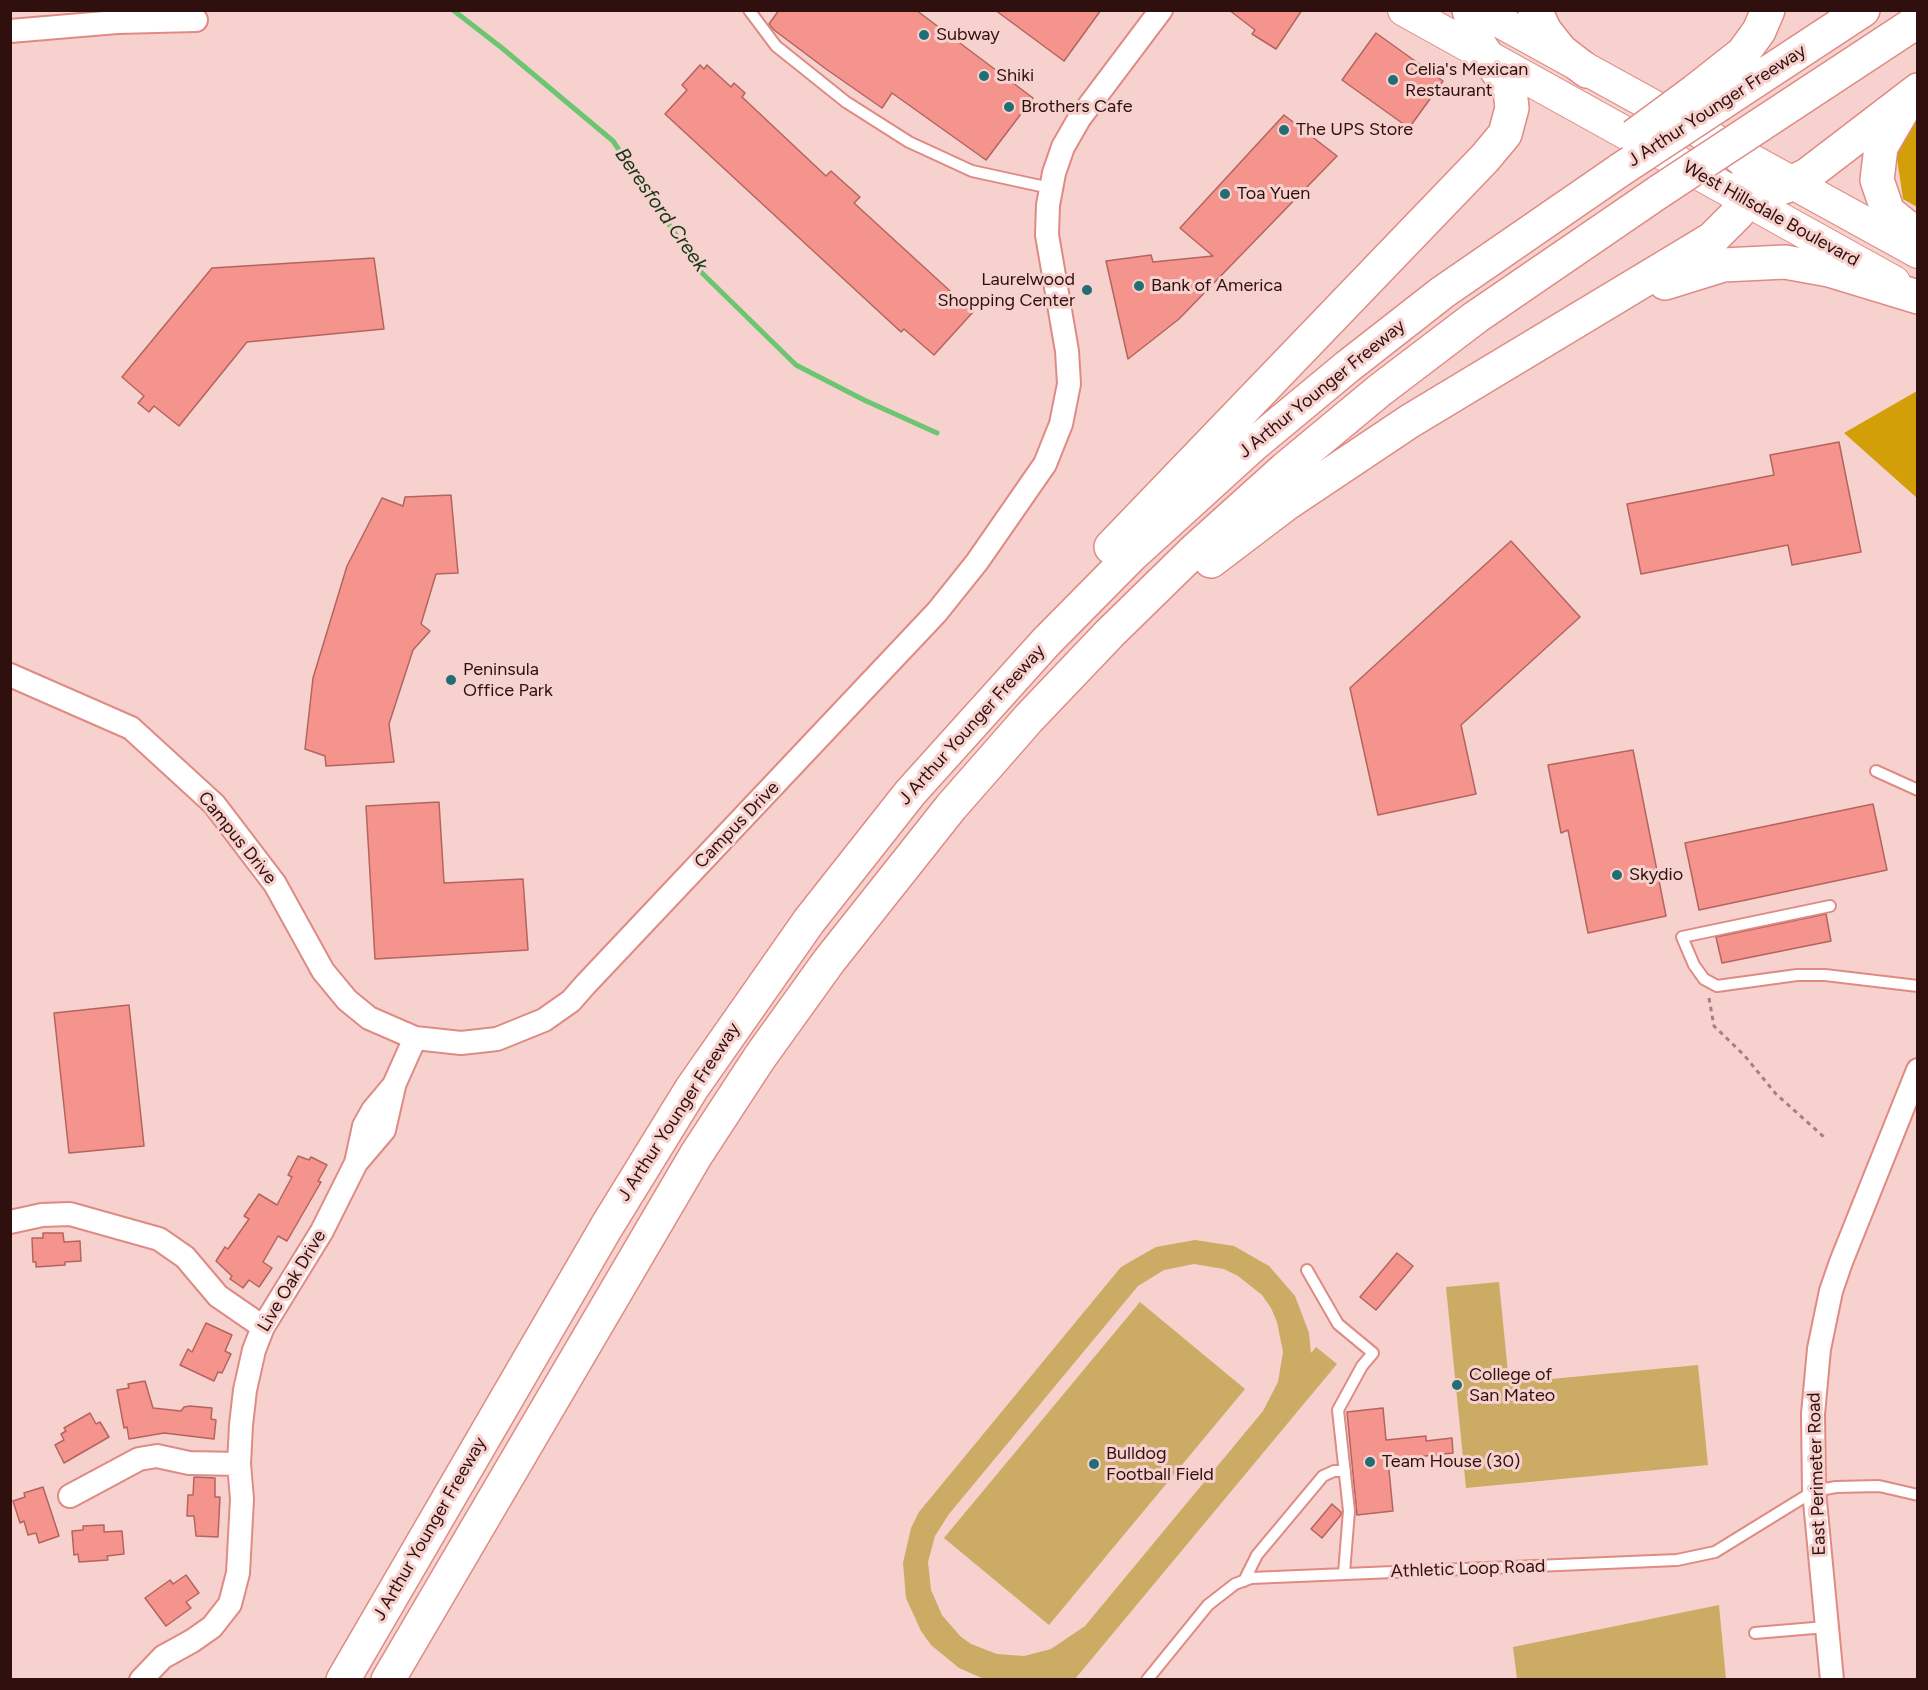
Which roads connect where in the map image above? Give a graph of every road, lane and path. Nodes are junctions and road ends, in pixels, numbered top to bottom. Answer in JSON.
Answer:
{"nodes":[{"id":1,"x":749,"y":10,"type":"edge"},
{"id":2,"x":1404,"y":10,"type":"edge"},
{"id":3,"x":1469,"y":10,"type":"edge"},
{"id":4,"x":1479,"y":10,"type":"edge"},
{"id":5,"x":1536,"y":10,"type":"edge"},
{"id":6,"x":1768,"y":10,"type":"edge"},
{"id":7,"x":1863,"y":10,"type":"edge"},
{"id":8,"x":1155,"y":12,"type":"edge"},
{"id":9,"x":116,"y":16,"type":"edge"},
{"id":10,"x":196,"y":20,"type":"dead end"},
{"id":11,"x":1917,"y":21,"type":"edge"},
{"id":12,"x":10,"y":31,"type":"edge"},
{"id":13,"x":1488,"y":60,"type":"junction"},
{"id":14,"x":1587,"y":71,"type":"junction"},
{"id":15,"x":1917,"y":92,"type":"edge"},
{"id":16,"x":1708,"y":98,"type":"junction"},
{"id":17,"x":1730,"y":149,"type":"junction"},
{"id":18,"x":1793,"y":183,"type":"junction"},
{"id":19,"x":1050,"y":188,"type":"junction"},
{"id":20,"x":1746,"y":200,"type":"junction"},
{"id":21,"x":1917,"y":236,"type":"edge"},
{"id":22,"x":1917,"y":252,"type":"edge"},
{"id":23,"x":1917,"y":296,"type":"edge"},
{"id":24,"x":1599,"y":306,"type":"junction"},
{"id":25,"x":1084,"y":660,"type":"junction"},
{"id":26,"x":10,"y":675,"type":"edge"},
{"id":27,"x":964,"y":731,"type":"junction"},
{"id":28,"x":1876,"y":771,"type":"dead end"},
{"id":29,"x":1917,"y":790,"type":"edge"},
{"id":30,"x":1830,"y":906,"type":"dead end"},
{"id":31,"x":1717,"y":986,"type":"junction"},
{"id":32,"x":1917,"y":986,"type":"edge"},
{"id":33,"x":415,"y":1038,"type":"junction"},
{"id":34,"x":1917,"y":1070,"type":"edge"},
{"id":35,"x":1824,"y":1138,"type":"dead end"},
{"id":36,"x":10,"y":1222,"type":"edge"},
{"id":37,"x":1307,"y":1270,"type":"dead end"},
{"id":38,"x":263,"y":1327,"type":"junction"},
{"id":39,"x":239,"y":1464,"type":"junction"},
{"id":40,"x":1345,"y":1471,"type":"junction"},
{"id":41,"x":1814,"y":1491,"type":"junction"},
{"id":42,"x":1917,"y":1495,"type":"edge"},
{"id":43,"x":70,"y":1496,"type":"dead end"},
{"id":44,"x":1344,"y":1574,"type":"junction"},
{"id":45,"x":1244,"y":1581,"type":"junction"},
{"id":46,"x":1826,"y":1627,"type":"junction"},
{"id":47,"x":1755,"y":1633,"type":"dead end"},
{"id":48,"x":141,"y":1680,"type":"edge"},
{"id":49,"x":343,"y":1680,"type":"edge"},
{"id":50,"x":388,"y":1680,"type":"edge"},
{"id":51,"x":1148,"y":1680,"type":"edge"},
{"id":52,"x":1832,"y":1680,"type":"edge"}],
"edges":[{"from":1,"to":19,"type":"lane"},
{"from":2,"to":13,"type":"main road","name":"West Hillsdale Boulevard"},
{"from":3,"to":13,"type":"highway"},
{"from":4,"to":14,"type":"main road","name":"West Hillsdale Boulevard"},
{"from":5,"to":14,"type":"highway"},
{"from":6,"to":16,"type":"highway"},
{"from":7,"to":16,"type":"highway","name":"J Arthur Younger Freeway"},
{"from":8,"to":19,"type":"street","name":"Campus Drive"},
{"from":9,"to":10,"type":"street"},
{"from":9,"to":12,"type":"street"},
{"from":11,"to":25,"type":"highway","name":"J Arthur Younger Freeway","bridge":true},
{"from":13,"to":20,"type":"main road","name":"West Hillsdale Boulevard"},
{"from":13,"to":27,"type":"highway"},
{"from":14,"to":17,"type":"main road","name":"West Hillsdale Boulevard"},
{"from":15,"to":18,"type":"highway"},
{"from":15,"to":21,"type":"highway"},
{"from":16,"to":27,"type":"highway","name":"J Arthur Younger Freeway","bridge":true},
{"from":17,"to":18,"type":"main road","name":"West Hillsdale Boulevard"},
{"from":17,"to":20,"type":"highway"},
{"from":18,"to":20,"type":"highway"},
{"from":18,"to":22,"type":"main road","name":"West Hillsdale Boulevard"},
{"from":19,"to":33,"type":"street","name":"Campus Drive"},
{"from":20,"to":23,"type":"main road","name":"West Hillsdale Boulevard"},
{"from":20,"to":24,"type":"highway"},
{"from":23,"to":24,"type":"highway"},
{"from":24,"to":25,"type":"highway"},
{"from":25,"to":50,"type":"highway","name":"J Arthur Younger Freeway"},
{"from":26,"to":33,"type":"street","name":"Campus Drive"},
{"from":27,"to":49,"type":"highway","name":"J Arthur Younger Freeway"},
{"from":28,"to":29,"type":"lane"},
{"from":30,"to":31,"type":"lane"},
{"from":31,"to":32,"type":"lane"},
{"from":31,"to":35,"type":"path"},
{"from":33,"to":38,"type":"street","name":"Live Oak Drive"},
{"from":34,"to":41,"type":"street","name":"East Perimeter Road"},
{"from":36,"to":38,"type":"street"},
{"from":37,"to":40,"type":"lane"},
{"from":38,"to":39,"type":"street","name":"Live Oak Drive"},
{"from":39,"to":43,"type":"street"},
{"from":39,"to":48,"type":"street","name":"Live Oak Drive"},
{"from":40,"to":44,"type":"lane"},
{"from":40,"to":45,"type":"lane"},
{"from":41,"to":42,"type":"lane"},
{"from":41,"to":44,"type":"lane","name":"Athletic Loop Road"},
{"from":41,"to":46,"type":"street","name":"East Perimeter Road"},
{"from":44,"to":45,"type":"lane","name":"Athletic Loop Road"},
{"from":45,"to":51,"type":"lane","name":"Athletic Loop Road"},
{"from":46,"to":47,"type":"lane"},
{"from":46,"to":52,"type":"street","name":"East Perimeter Road"}]}
